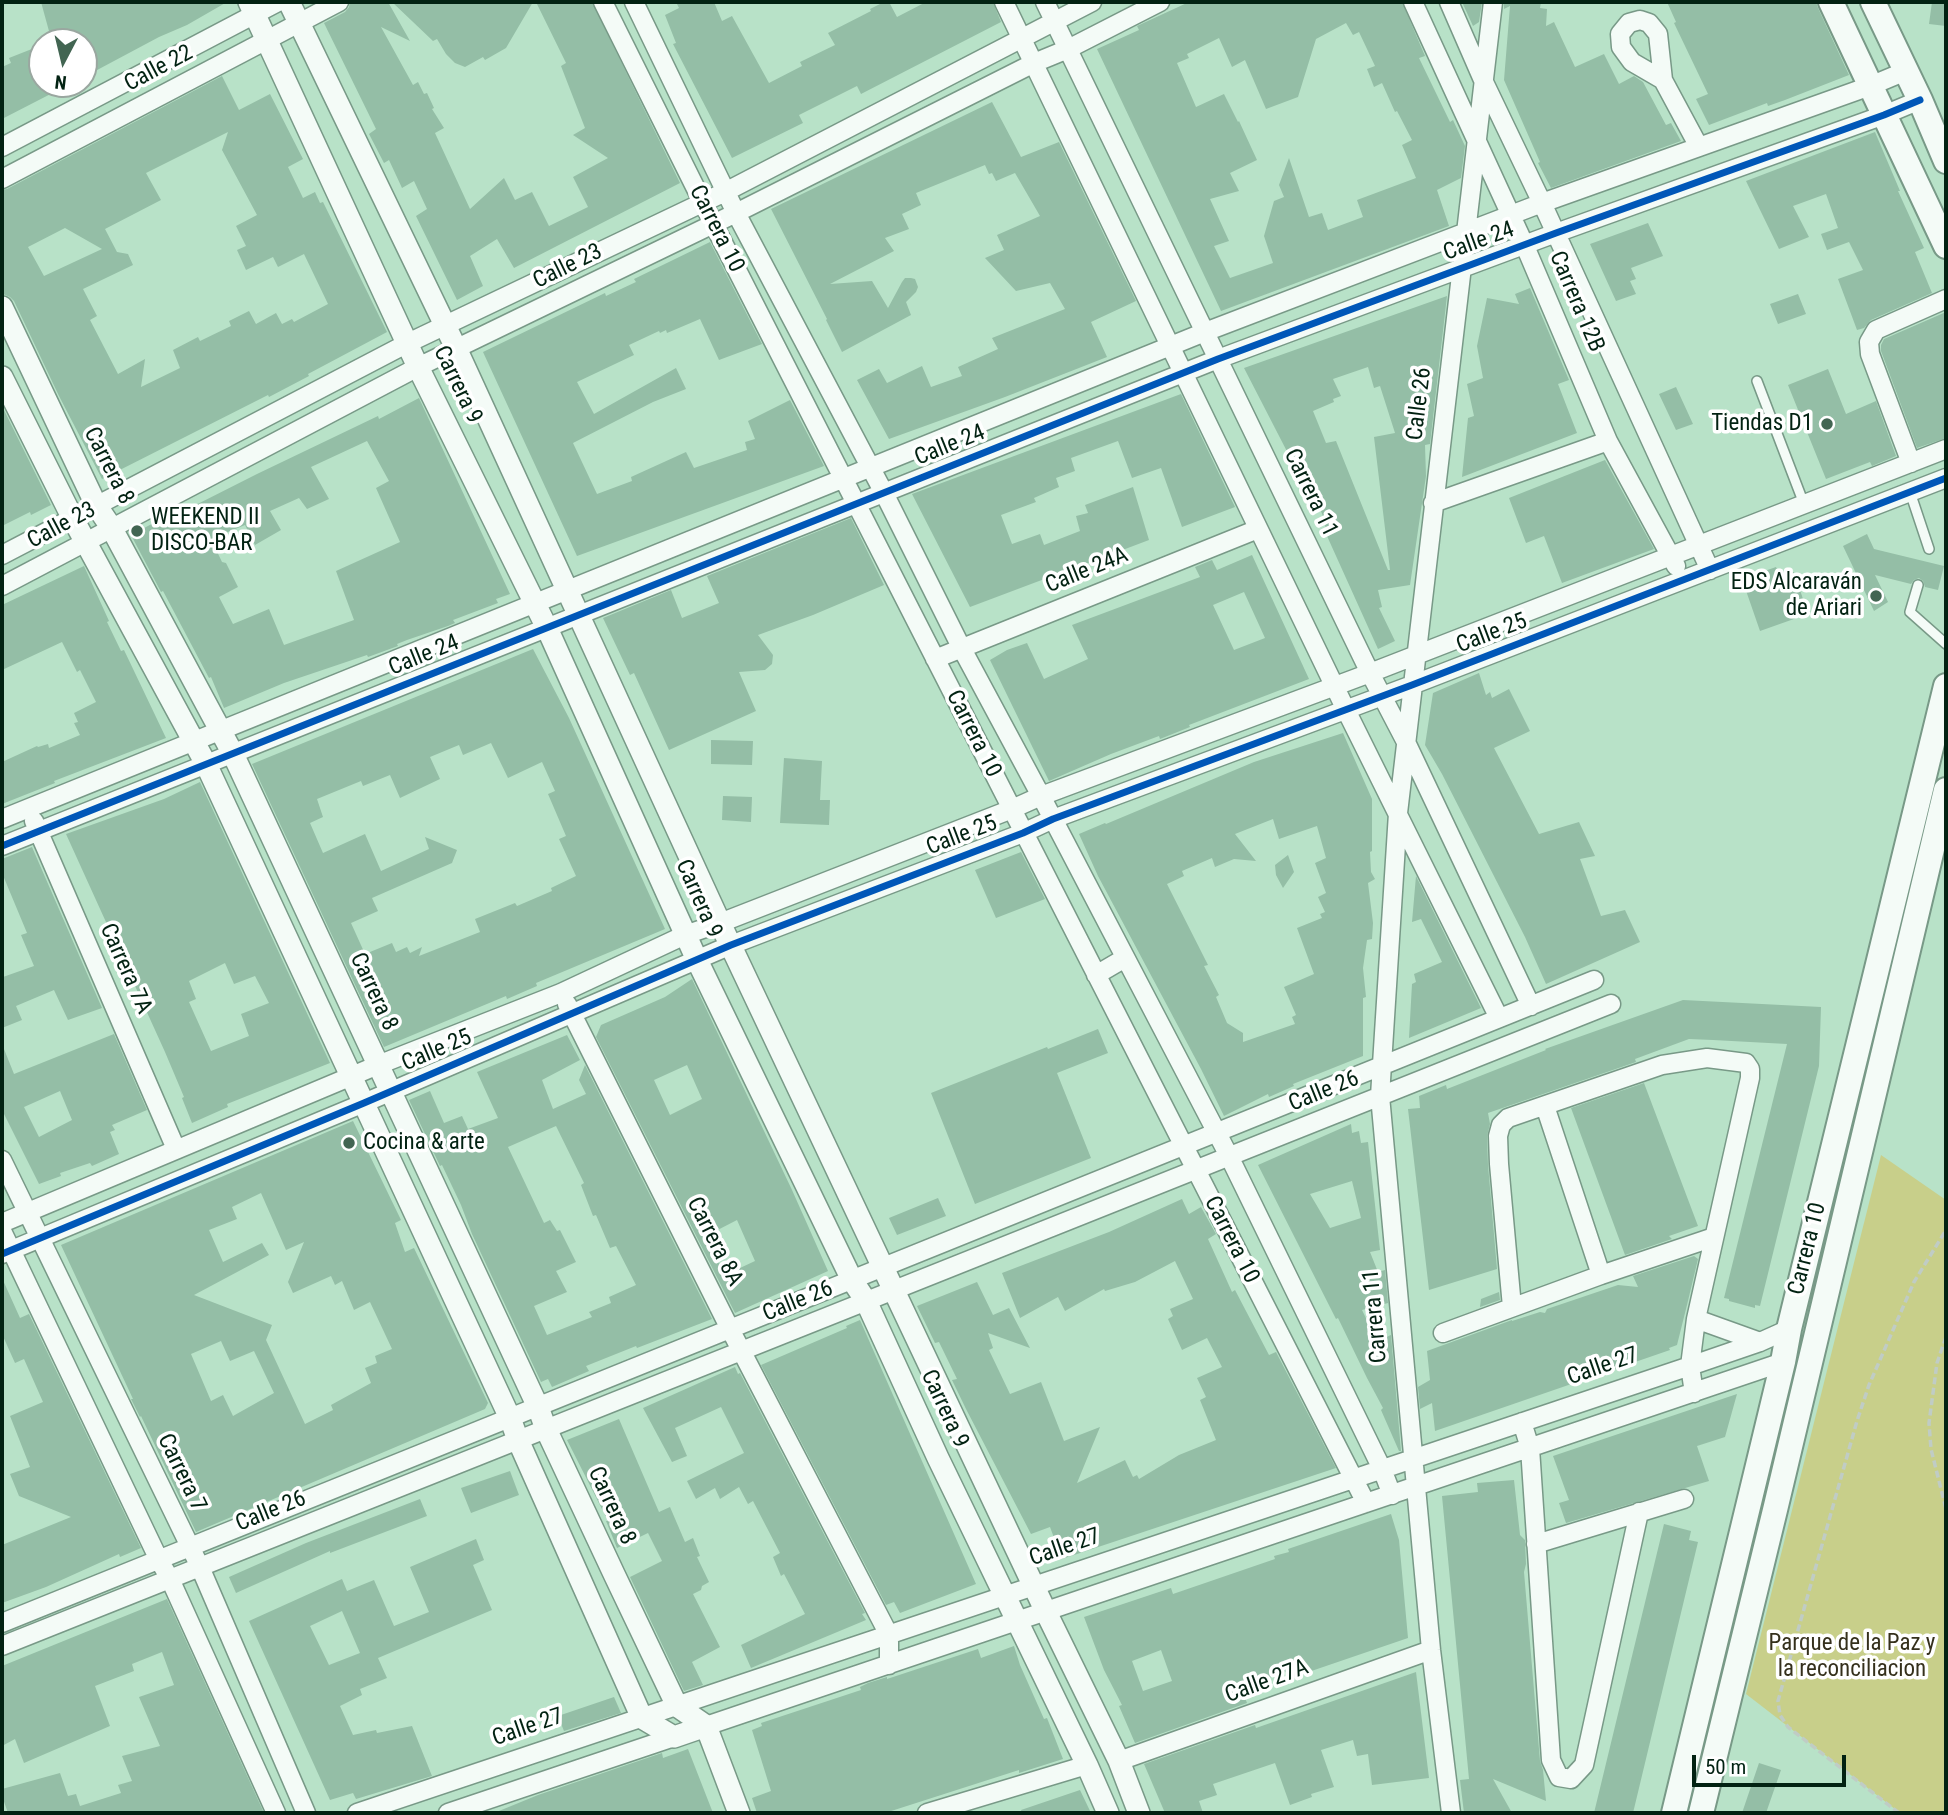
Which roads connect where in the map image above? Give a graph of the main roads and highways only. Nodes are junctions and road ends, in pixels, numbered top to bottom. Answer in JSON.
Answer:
{"nodes":[{"id":1,"x":1831,"y":2,"type":"edge"},
{"id":2,"x":1873,"y":2,"type":"edge"},
{"id":3,"x":1946,"y":161,"type":"edge"},
{"id":4,"x":1946,"y":246,"type":"edge"},
{"id":5,"x":1946,"y":686,"type":"edge"},
{"id":6,"x":1945,"y":796,"type":"edge"},
{"id":7,"x":1674,"y":1813,"type":"edge"},
{"id":8,"x":1700,"y":1813,"type":"edge"}],
"edges":[{"from":1,"to":4,"type":"main road"},
{"from":2,"to":3,"type":"main road"},
{"from":5,"to":7,"type":"main road","name":"Carrera 10"},
{"from":6,"to":8,"type":"main road","name":"Carrera 10"}]}
